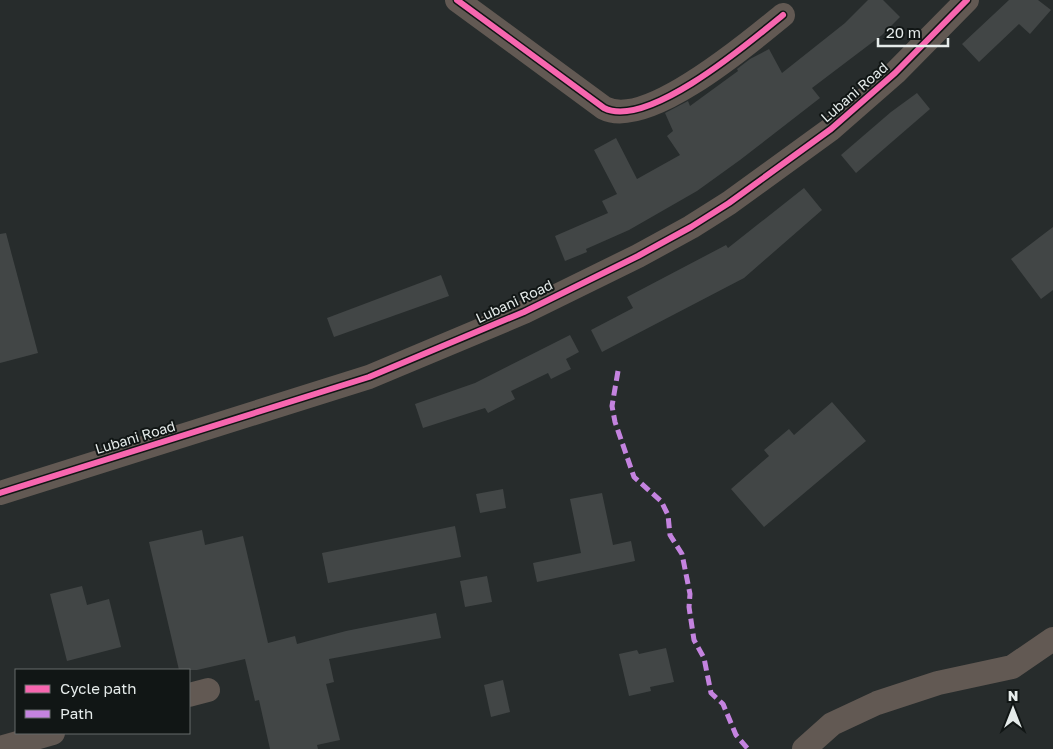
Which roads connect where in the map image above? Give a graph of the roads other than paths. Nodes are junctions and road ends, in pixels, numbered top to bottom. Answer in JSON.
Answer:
{"nodes":[{"id":1,"x":457,"y":0,"type":"edge"},
{"id":2,"x":967,"y":0,"type":"edge"},
{"id":3,"x":783,"y":15,"type":"dead end"},
{"id":4,"x":0,"y":493,"type":"edge"},
{"id":5,"x":1053,"y":639,"type":"edge"},
{"id":6,"x":46,"y":739,"type":"edge"},
{"id":7,"x":0,"y":748,"type":"edge"},
{"id":8,"x":804,"y":749,"type":"edge"}],
"edges":[{"from":1,"to":3,"type":"street"},
{"from":2,"to":4,"type":"street","name":"Lubani Road"},
{"from":5,"to":8,"type":"street"},
{"from":6,"to":7,"type":"street"}]}
